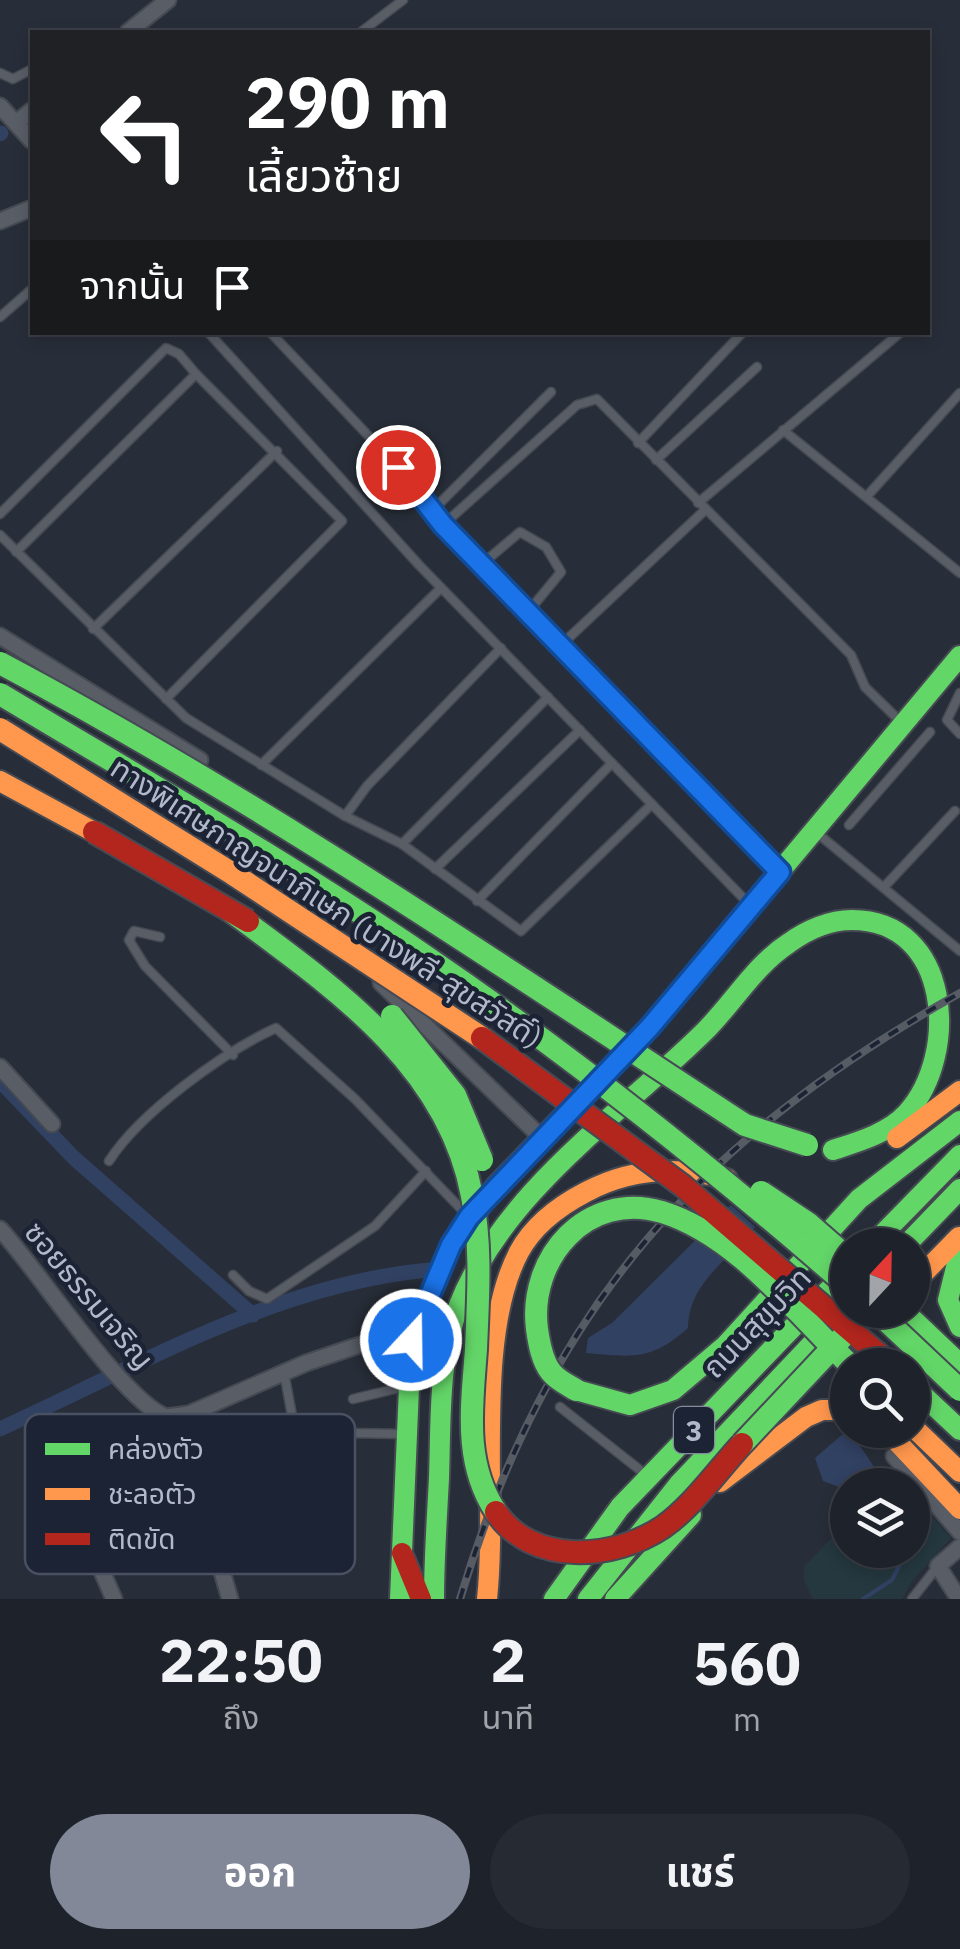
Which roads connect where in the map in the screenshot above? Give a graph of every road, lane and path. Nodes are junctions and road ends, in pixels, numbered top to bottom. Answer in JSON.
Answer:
{"nodes":[{"id":1,"x":168,"y":0,"type":"edge"},
{"id":2,"x":403,"y":0,"type":"edge"},
{"id":3,"x":130,"y":30,"type":"edge"},
{"id":4,"x":364,"y":30,"type":"edge"},
{"id":5,"x":30,"y":71,"type":"edge"},
{"id":6,"x":0,"y":73,"type":"edge"},
{"id":7,"x":0,"y":106,"type":"edge"},
{"id":8,"x":30,"y":112,"type":"edge"},
{"id":9,"x":16,"y":123,"type":"junction"},
{"id":10,"x":30,"y":139,"type":"edge"},
{"id":11,"x":30,"y":209,"type":"edge"},
{"id":12,"x":0,"y":222,"type":"edge"},
{"id":13,"x":30,"y":291,"type":"edge"},
{"id":14,"x":0,"y":317,"type":"edge"},
{"id":15,"x":211,"y":335,"type":"edge"},
{"id":16,"x":273,"y":335,"type":"edge"},
{"id":17,"x":740,"y":335,"type":"edge"},
{"id":18,"x":897,"y":335,"type":"edge"},
{"id":19,"x":757,"y":367,"type":"dead end"},
{"id":20,"x":196,"y":374,"type":"junction"},
{"id":21,"x":551,"y":392,"type":"dead end"},
{"id":22,"x":960,"y":393,"type":"edge"},
{"id":23,"x":783,"y":430,"type":"junction"},
{"id":24,"x":638,"y":442,"type":"junction"},
{"id":25,"x":277,"y":451,"type":"junction"},
{"id":26,"x":656,"y":460,"type":"junction"},
{"id":27,"x":868,"y":495,"type":"junction"},
{"id":28,"x":698,"y":503,"type":"junction"},
{"id":29,"x":432,"y":511,"type":"junction"},
{"id":30,"x":704,"y":512,"type":"junction"},
{"id":31,"x":0,"y":514,"type":"edge"},
{"id":32,"x":443,"y":525,"type":"junction"},
{"id":33,"x":0,"y":535,"type":"edge"},
{"id":34,"x":16,"y":552,"type":"junction"},
{"id":35,"x":482,"y":564,"type":"junction"},
{"id":36,"x":960,"y":573,"type":"edge"},
{"id":37,"x":441,"y":588,"type":"junction"},
{"id":38,"x":528,"y":612,"type":"junction"},
{"id":39,"x":93,"y":628,"type":"junction"},
{"id":40,"x":0,"y":636,"type":"edge"},
{"id":41,"x":560,"y":646,"type":"junction"},
{"id":42,"x":500,"y":648,"type":"junction"},
{"id":43,"x":960,"y":656,"type":"edge"},
{"id":44,"x":0,"y":662,"type":"edge"},
{"id":45,"x":960,"y":693,"type":"edge"},
{"id":46,"x":0,"y":694,"type":"edge"},
{"id":47,"x":548,"y":697,"type":"junction"},
{"id":48,"x":166,"y":699,"type":"junction"},
{"id":49,"x":903,"y":724,"type":"junction"},
{"id":50,"x":0,"y":730,"type":"edge"},
{"id":51,"x":580,"y":730,"type":"junction"},
{"id":52,"x":930,"y":732,"type":"dead end"},
{"id":53,"x":960,"y":734,"type":"edge"},
{"id":54,"x":612,"y":762,"type":"junction"},
{"id":55,"x":872,"y":762,"type":"junction"},
{"id":56,"x":261,"y":765,"type":"junction"},
{"id":57,"x":890,"y":778,"type":"junction"},
{"id":58,"x":0,"y":781,"type":"edge"},
{"id":59,"x":652,"y":804,"type":"junction"},
{"id":60,"x":955,"y":811,"type":"dead end"},
{"id":61,"x":345,"y":816,"type":"junction"},
{"id":62,"x":849,"y":826,"type":"dead end"},
{"id":63,"x":814,"y":830,"type":"junction"},
{"id":64,"x":402,"y":844,"type":"junction"},
{"id":65,"x":435,"y":869,"type":"junction"},
{"id":66,"x":780,"y":872,"type":"junction"},
{"id":67,"x":885,"y":886,"type":"junction"},
{"id":68,"x":478,"y":901,"type":"junction"},
{"id":69,"x":751,"y":906,"type":"junction"},
{"id":70,"x":232,"y":912,"type":"junction"},
{"id":71,"x":160,"y":938,"type":"dead end"},
{"id":72,"x":960,"y":951,"type":"edge"},
{"id":73,"x":632,"y":1045,"type":"junction"},
{"id":74,"x":233,"y":1055,"type":"junction"},
{"id":75,"x":0,"y":1067,"type":"edge"},
{"id":76,"x":960,"y":1092,"type":"edge"},
{"id":77,"x":960,"y":1121,"type":"edge"},
{"id":78,"x":52,"y":1124,"type":"dead end"},
{"id":79,"x":544,"y":1140,"type":"junction"},
{"id":80,"x":833,"y":1150,"type":"junction"},
{"id":81,"x":960,"y":1155,"type":"edge"},
{"id":82,"x":108,"y":1161,"type":"dead end"},
{"id":83,"x":426,"y":1170,"type":"junction"},
{"id":84,"x":960,"y":1189,"type":"edge"},
{"id":85,"x":960,"y":1215,"type":"edge"},
{"id":86,"x":469,"y":1217,"type":"junction"},
{"id":87,"x":889,"y":1228,"type":"edge"},
{"id":88,"x":922,"y":1228,"type":"edge"},
{"id":89,"x":0,"y":1229,"type":"edge"},
{"id":90,"x":960,"y":1236,"type":"edge"},
{"id":91,"x":830,"y":1243,"type":"edge"},
{"id":92,"x":930,"y":1245,"type":"edge"},
{"id":93,"x":960,"y":1251,"type":"edge"},
{"id":94,"x":930,"y":1266,"type":"edge"},
{"id":95,"x":830,"y":1271,"type":"edge"},
{"id":96,"x":233,"y":1275,"type":"dead end"},
{"id":97,"x":830,"y":1289,"type":"edge"},
{"id":98,"x":958,"y":1324,"type":"edge"},
{"id":99,"x":494,"y":1326,"type":"junction"},
{"id":100,"x":414,"y":1327,"type":"junction"},
{"id":101,"x":838,"y":1328,"type":"edge"},
{"id":102,"x":839,"y":1328,"type":"edge"},
{"id":103,"x":870,"y":1328,"type":"edge"},
{"id":104,"x":891,"y":1328,"type":"edge"},
{"id":105,"x":922,"y":1328,"type":"edge"},
{"id":106,"x":832,"y":1348,"type":"edge"},
{"id":107,"x":872,"y":1348,"type":"edge"},
{"id":108,"x":930,"y":1353,"type":"edge"},
{"id":109,"x":960,"y":1364,"type":"edge"},
{"id":110,"x":284,"y":1372,"type":"junction"},
{"id":111,"x":960,"y":1372,"type":"edge"},
{"id":112,"x":409,"y":1386,"type":"junction"},
{"id":113,"x":960,"y":1390,"type":"edge"},
{"id":114,"x":568,"y":1398,"type":"junction"},
{"id":115,"x":353,"y":1399,"type":"dead end"},
{"id":116,"x":930,"y":1402,"type":"edge"},
{"id":117,"x":830,"y":1410,"type":"edge"},
{"id":118,"x":158,"y":1414,"type":"edge"},
{"id":119,"x":185,"y":1414,"type":"edge"},
{"id":120,"x":292,"y":1414,"type":"edge"},
{"id":121,"x":960,"y":1430,"type":"edge"},
{"id":122,"x":355,"y":1431,"type":"edge"},
{"id":123,"x":407,"y":1434,"type":"junction"},
{"id":124,"x":930,"y":1443,"type":"edge"},
{"id":125,"x":894,"y":1448,"type":"edge"},
{"id":126,"x":901,"y":1448,"type":"edge"},
{"id":127,"x":960,"y":1472,"type":"edge"},
{"id":128,"x":649,"y":1477,"type":"junction"},
{"id":129,"x":720,"y":1482,"type":"junction"},
{"id":130,"x":960,"y":1509,"type":"edge"},
{"id":131,"x":960,"y":1532,"type":"edge"},
{"id":132,"x":960,"y":1547,"type":"edge"},
{"id":133,"x":402,"y":1553,"type":"junction"},
{"id":134,"x":938,"y":1566,"type":"junction"},
{"id":135,"x":103,"y":1574,"type":"edge"},
{"id":136,"x":223,"y":1574,"type":"edge"},
{"id":137,"x":114,"y":1599,"type":"edge"},
{"id":138,"x":230,"y":1599,"type":"edge"},
{"id":139,"x":400,"y":1599,"type":"edge"},
{"id":140,"x":409,"y":1599,"type":"edge"},
{"id":141,"x":421,"y":1599,"type":"edge"},
{"id":142,"x":434,"y":1599,"type":"edge"},
{"id":143,"x":487,"y":1599,"type":"edge"},
{"id":144,"x":554,"y":1599,"type":"edge"},
{"id":145,"x":588,"y":1599,"type":"edge"},
{"id":146,"x":615,"y":1599,"type":"edge"},
{"id":147,"x":912,"y":1599,"type":"edge"},
{"id":148,"x":958,"y":1599,"type":"edge"}],
"edges":[{"from":1,"to":3,"type":"street"},
{"from":2,"to":4,"type":"lane"},
{"from":5,"to":6,"type":"lane"},
{"from":7,"to":9,"type":"street"},
{"from":8,"to":9,"type":"street"},
{"from":9,"to":10,"type":"street"},
{"from":11,"to":12,"type":"street"},
{"from":13,"to":14,"type":"lane"},
{"from":15,"to":37,"type":"lane"},
{"from":16,"to":29,"type":"lane"},
{"from":17,"to":24,"type":"lane"},
{"from":18,"to":23,"type":"lane"},
{"from":19,"to":26,"type":"lane"},
{"from":20,"to":25,"type":"lane"},
{"from":20,"to":31,"type":"lane"},
{"from":20,"to":34,"type":"lane"},
{"from":21,"to":29,"type":"lane"},
{"from":22,"to":27,"type":"lane"},
{"from":23,"to":27,"type":"lane"},
{"from":23,"to":28,"type":"lane"},
{"from":24,"to":26,"type":"lane"},
{"from":24,"to":32,"type":"lane"},
{"from":25,"to":39,"type":"lane"},
{"from":25,"to":48,"type":"lane"},
{"from":26,"to":28,"type":"lane"},
{"from":27,"to":36,"type":"lane"},
{"from":28,"to":30,"type":"lane"},
{"from":29,"to":32,"type":"lane"},
{"from":30,"to":41,"type":"lane"},
{"from":30,"to":49,"type":"lane"},
{"from":32,"to":35,"type":"lane"},
{"from":33,"to":34,"type":"lane"},
{"from":34,"to":39,"type":"lane"},
{"from":35,"to":38,"type":"lane"},
{"from":35,"to":38,"type":"lane"},
{"from":37,"to":42,"type":"lane"},
{"from":37,"to":56,"type":"lane"},
{"from":38,"to":41,"type":"lane"},
{"from":39,"to":48,"type":"lane"},
{"from":40,"to":73,"type":"street"},
{"from":41,"to":66,"type":"lane"},
{"from":42,"to":47,"type":"lane"},
{"from":42,"to":61,"type":"lane"},
{"from":43,"to":49,"type":"main road"},
{"from":44,"to":80,"type":"main road","bridge":true},
{"from":45,"to":53,"type":"lane"},
{"from":46,"to":95,"type":"main road","name":"ทางพิเศษกาญจนาภิเษก (บางพลี-สุขสวัสดิ์)","bridge":true},
{"from":47,"to":51,"type":"lane"},
{"from":47,"to":64,"type":"lane"},
{"from":48,"to":56,"type":"lane"},
{"from":49,"to":55,"type":"main road"},
{"from":50,"to":79,"type":"street"},
{"from":50,"to":107,"type":"main road","name":"ทางพิเศษกาญจนาภิเษก (บางพลี-สุขสวัสดิ์)","bridge":true},
{"from":51,"to":54,"type":"lane"},
{"from":51,"to":65,"type":"lane"},
{"from":52,"to":57,"type":"lane"},
{"from":54,"to":59,"type":"lane"},
{"from":54,"to":68,"type":"lane"},
{"from":55,"to":57,"type":"lane"},
{"from":55,"to":63,"type":"main road"},
{"from":56,"to":61,"type":"lane"},
{"from":57,"to":62,"type":"lane"},
{"from":58,"to":70,"type":"main road","bridge":true},
{"from":59,"to":68,"type":"lane"},
{"from":59,"to":69,"type":"lane"},
{"from":60,"to":67,"type":"lane"},
{"from":61,"to":64,"type":"lane"},
{"from":63,"to":66,"type":"main road"},
{"from":63,"to":67,"type":"lane"},
{"from":64,"to":65,"type":"lane"},
{"from":65,"to":68,"type":"lane"},
{"from":66,"to":69,"type":"main road"},
{"from":67,"to":72,"type":"lane"},
{"from":69,"to":73,"type":"main road"},
{"from":70,"to":99,"type":"main road","bridge":true},
{"from":70,"to":102,"type":"main road","bridge":true},
{"from":71,"to":74,"type":"lane"},
{"from":73,"to":79,"type":"main road"},
{"from":74,"to":82,"type":"lane"},
{"from":74,"to":83,"type":"lane"},
{"from":75,"to":78,"type":"street"},
{"from":76,"to":80,"type":"main road"},
{"from":77,"to":114,"type":"main road"},
{"from":79,"to":86,"type":"main road"},
{"from":80,"to":142,"type":"main road"},
{"from":81,"to":87,"type":"main road"},
{"from":83,"to":86,"type":"lane"},
{"from":83,"to":96,"type":"lane"},
{"from":84,"to":88,"type":"main road"},
{"from":85,"to":92,"type":"main road"},
{"from":86,"to":100,"type":"main road"},
{"from":89,"to":118,"type":"street","name":"ซอยธรรมเจริญ"},
{"from":90,"to":94,"type":"main road"},
{"from":91,"to":99,"type":"main road","bridge":true},
{"from":93,"to":98,"type":"main road"},
{"from":97,"to":128,"type":"main road","name":"ถนนสุขุมวิท","number":"3"},
{"from":99,"to":143,"type":"main road"},
{"from":100,"to":110,"type":"street","name":"ซอยธรรมเจริญ"},
{"from":100,"to":112,"type":"main road"},
{"from":101,"to":145,"type":"main road","name":"ถนนสุขุมวิท","number":"3"},
{"from":103,"to":129,"type":"main road"},
{"from":104,"to":113,"type":"main road","bridge":true},
{"from":105,"to":109,"type":"main road"},
{"from":106,"to":114,"type":"main road","bridge":true},
{"from":108,"to":111,"type":"main road"},
{"from":110,"to":119,"type":"street","name":"ซอยธรรมเจริญ"},
{"from":110,"to":120,"type":"lane"},
{"from":112,"to":115,"type":"lane"},
{"from":112,"to":123,"type":"main road"},
{"from":114,"to":128,"type":"lane"},
{"from":116,"to":121,"type":"main road"},
{"from":117,"to":129,"type":"main road"},
{"from":122,"to":123,"type":"lane"},
{"from":123,"to":133,"type":"main road"},
{"from":124,"to":127,"type":"main road"},
{"from":125,"to":131,"type":"street"},
{"from":126,"to":130,"type":"main road"},
{"from":128,"to":144,"type":"main road","name":"ถนนสุขุมวิท","number":"3"},
{"from":129,"to":146,"type":"main road"},
{"from":132,"to":134,"type":"street"},
{"from":133,"to":139,"type":"main road"},
{"from":133,"to":140,"type":"main road"},
{"from":133,"to":141,"type":"main road"},
{"from":134,"to":147,"type":"lane"},
{"from":134,"to":148,"type":"street"},
{"from":135,"to":137,"type":"street"},
{"from":136,"to":138,"type":"street"}]}
